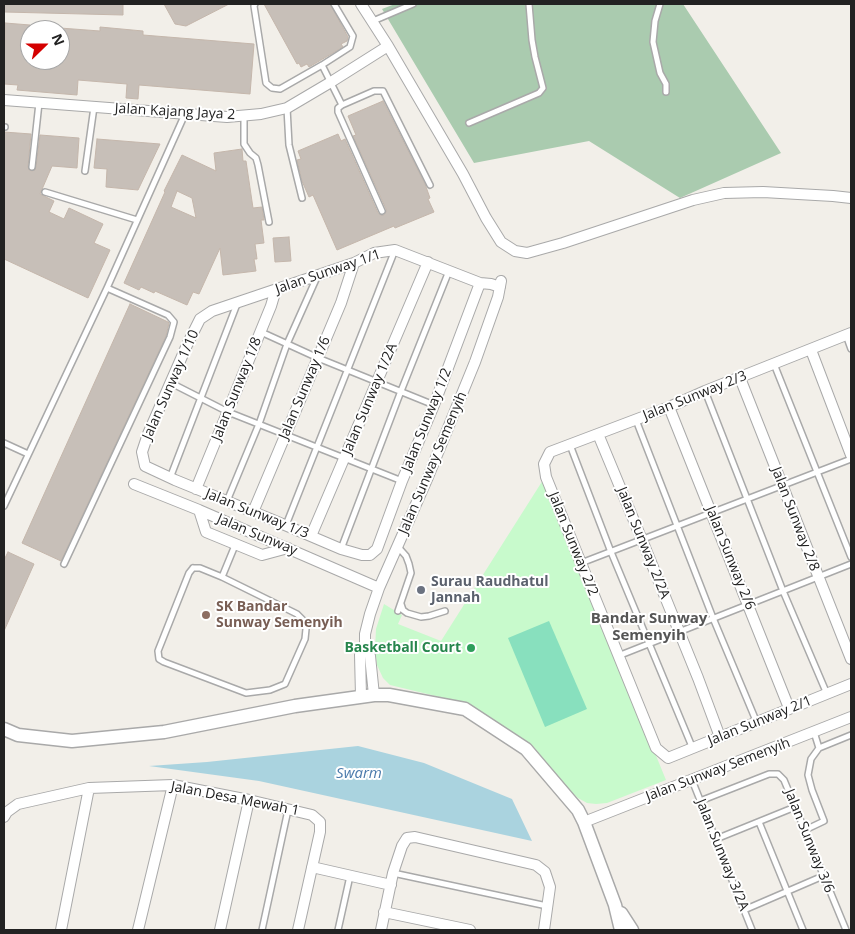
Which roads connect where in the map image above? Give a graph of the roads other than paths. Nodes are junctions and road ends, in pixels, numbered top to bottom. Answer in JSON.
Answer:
{"nodes":[{"id":1,"x":255,"y":4,"type":"edge"},
{"id":2,"x":334,"y":4,"type":"edge"},
{"id":3,"x":362,"y":4,"type":"edge"},
{"id":4,"x":413,"y":4,"type":"edge"},
{"id":5,"x":529,"y":4,"type":"edge"},
{"id":6,"x":660,"y":4,"type":"edge"},
{"id":7,"x":373,"y":22,"type":"junction"},
{"id":8,"x":388,"y":46,"type":"junction"},
{"id":9,"x":322,"y":65,"type":"junction"},
{"id":10,"x":331,"y":82,"type":"junction"},
{"id":11,"x":666,"y":92,"type":"dead end"},
{"id":12,"x":4,"y":100,"type":"edge"},
{"id":13,"x":40,"y":102,"type":"junction"},
{"id":14,"x":342,"y":104,"type":"junction"},
{"id":15,"x":94,"y":107,"type":"junction"},
{"id":16,"x":287,"y":108,"type":"junction"},
{"id":17,"x":185,"y":113,"type":"junction"},
{"id":18,"x":244,"y":116,"type":"junction"},
{"id":19,"x":469,"y":123,"type":"dead end"},
{"id":20,"x":32,"y":167,"type":"dead end"},
{"id":21,"x":85,"y":171,"type":"dead end"},
{"id":22,"x":430,"y":185,"type":"dead end"},
{"id":23,"x":45,"y":192,"type":"dead end"},
{"id":24,"x":302,"y":198,"type":"dead end"},
{"id":25,"x":851,"y":198,"type":"edge"},
{"id":26,"x":382,"y":211,"type":"dead end"},
{"id":27,"x":137,"y":220,"type":"junction"},
{"id":28,"x":269,"y":222,"type":"dead end"},
{"id":29,"x":395,"y":250,"type":"junction"},
{"id":30,"x":428,"y":262,"type":"junction"},
{"id":31,"x":354,"y":263,"type":"junction"},
{"id":32,"x":449,"y":271,"type":"junction"},
{"id":33,"x":318,"y":274,"type":"junction"},
{"id":34,"x":480,"y":283,"type":"junction"},
{"id":35,"x":107,"y":288,"type":"junction"},
{"id":36,"x":500,"y":288,"type":"joint"},
{"id":37,"x":276,"y":289,"type":"junction"},
{"id":38,"x":238,"y":302,"type":"junction"},
{"id":39,"x":212,"y":311,"type":"joint"},
{"id":40,"x":260,"y":332,"type":"junction"},
{"id":41,"x":848,"y":334,"type":"edge"},
{"id":42,"x":287,"y":344,"type":"junction"},
{"id":43,"x":851,"y":349,"type":"edge"},
{"id":44,"x":811,"y":350,"type":"junction"},
{"id":45,"x":318,"y":358,"type":"junction"},
{"id":46,"x":774,"y":364,"type":"junction"},
{"id":47,"x":347,"y":370,"type":"junction"},
{"id":48,"x":740,"y":378,"type":"junction"},
{"id":49,"x":377,"y":382,"type":"junction"},
{"id":50,"x":171,"y":383,"type":"junction"},
{"id":51,"x":401,"y":391,"type":"junction"},
{"id":52,"x":705,"y":391,"type":"junction"},
{"id":53,"x":201,"y":398,"type":"junction"},
{"id":54,"x":434,"y":405,"type":"junction"},
{"id":55,"x":669,"y":407,"type":"junction"},
{"id":56,"x":228,"y":412,"type":"junction"},
{"id":57,"x":636,"y":420,"type":"junction"},
{"id":58,"x":259,"y":424,"type":"junction"},
{"id":59,"x":598,"y":434,"type":"junction"},
{"id":60,"x":286,"y":435,"type":"junction"},
{"id":61,"x":4,"y":443,"type":"edge"},
{"id":62,"x":570,"y":444,"type":"junction"},
{"id":63,"x":317,"y":447,"type":"junction"},
{"id":64,"x":28,"y":454,"type":"junction"},
{"id":65,"x":851,"y":455,"type":"edge"},
{"id":66,"x":344,"y":458,"type":"junction"},
{"id":67,"x":851,"y":459,"type":"edge"},
{"id":68,"x":544,"y":464,"type":"joint"},
{"id":69,"x":145,"y":466,"type":"joint"},
{"id":70,"x":371,"y":469,"type":"junction"},
{"id":71,"x":818,"y":472,"type":"junction"},
{"id":72,"x":170,"y":478,"type":"junction"},
{"id":73,"x":402,"y":481,"type":"junction"},
{"id":74,"x":134,"y":484,"type":"dead end"},
{"id":75,"x":783,"y":486,"type":"junction"},
{"id":76,"x":196,"y":489,"type":"junction"},
{"id":77,"x":748,"y":499,"type":"junction"},
{"id":78,"x":226,"y":501,"type":"junction"},
{"id":79,"x":4,"y":506,"type":"edge"},
{"id":80,"x":199,"y":510,"type":"junction"},
{"id":81,"x":253,"y":512,"type":"junction"},
{"id":82,"x":712,"y":513,"type":"junction"},
{"id":83,"x":286,"y":525,"type":"junction"},
{"id":84,"x":677,"y":526,"type":"junction"},
{"id":85,"x":311,"y":536,"type":"junction"},
{"id":86,"x":642,"y":540,"type":"junction"},
{"id":87,"x":236,"y":543,"type":"junction"},
{"id":88,"x":397,"y":547,"type":"junction"},
{"id":89,"x":288,"y":548,"type":"junction"},
{"id":90,"x":341,"y":549,"type":"junction"},
{"id":91,"x":611,"y":552,"type":"junction"},
{"id":92,"x":370,"y":555,"type":"joint"},
{"id":93,"x":851,"y":556,"type":"edge"},
{"id":94,"x":64,"y":564,"type":"dead end"},
{"id":95,"x":580,"y":564,"type":"junction"},
{"id":96,"x":851,"y":564,"type":"edge"},
{"id":97,"x":222,"y":577,"type":"junction"},
{"id":98,"x":818,"y":577,"type":"junction"},
{"id":99,"x":379,"y":588,"type":"junction"},
{"id":100,"x":783,"y":591,"type":"junction"},
{"id":101,"x":401,"y":604,"type":"junction"},
{"id":102,"x":748,"y":604,"type":"junction"},
{"id":103,"x":398,"y":611,"type":"dead end"},
{"id":104,"x":444,"y":611,"type":"dead end"},
{"id":105,"x":713,"y":618,"type":"junction"},
{"id":106,"x":679,"y":632,"type":"junction"},
{"id":107,"x":650,"y":643,"type":"junction"},
{"id":108,"x":618,"y":656,"type":"junction"},
{"id":109,"x":851,"y":659,"type":"edge"},
{"id":110,"x":851,"y":684,"type":"edge"},
{"id":111,"x":827,"y":694,"type":"junction"},
{"id":112,"x":368,"y":695,"type":"junction"},
{"id":113,"x":789,"y":708,"type":"junction"},
{"id":114,"x":851,"y":717,"type":"edge"},
{"id":115,"x":757,"y":723,"type":"junction"},
{"id":116,"x":4,"y":729,"type":"edge"},
{"id":117,"x":814,"y":732,"type":"junction"},
{"id":118,"x":851,"y":735,"type":"edge"},
{"id":119,"x":720,"y":737,"type":"junction"},
{"id":120,"x":693,"y":748,"type":"junction"},
{"id":121,"x":819,"y":748,"type":"junction"},
{"id":122,"x":668,"y":758,"type":"joint"},
{"id":123,"x":692,"y":780,"type":"junction"},
{"id":124,"x":173,"y":785,"type":"junction"},
{"id":125,"x":89,"y":788,"type":"junction"},
{"id":126,"x":249,"y":800,"type":"junction"},
{"id":127,"x":700,"y":801,"type":"junction"},
{"id":128,"x":795,"y":807,"type":"junction"},
{"id":129,"x":288,"y":809,"type":"junction"},
{"id":130,"x":4,"y":817,"type":"edge"},
{"id":131,"x":584,"y":822,"type":"junction"},
{"id":132,"x":759,"y":822,"type":"junction"},
{"id":133,"x":805,"y":830,"type":"junction"},
{"id":134,"x":716,"y":839,"type":"junction"},
{"id":135,"x":312,"y":867,"type":"junction"},
{"id":136,"x":393,"y":873,"type":"junction"},
{"id":137,"x":350,"y":875,"type":"junction"},
{"id":138,"x":824,"y":876,"type":"junction"},
{"id":139,"x":391,"y":885,"type":"junction"},
{"id":140,"x":787,"y":891,"type":"junction"},
{"id":141,"x":615,"y":905,"type":"junction"},
{"id":142,"x":548,"y":907,"type":"junction"},
{"id":143,"x":744,"y":910,"type":"junction"},
{"id":144,"x":384,"y":912,"type":"junction"},
{"id":145,"x":61,"y":930,"type":"edge"},
{"id":146,"x":138,"y":930,"type":"edge"},
{"id":147,"x":221,"y":930,"type":"edge"},
{"id":148,"x":262,"y":930,"type":"edge"},
{"id":149,"x":298,"y":930,"type":"edge"},
{"id":150,"x":338,"y":930,"type":"edge"},
{"id":151,"x":381,"y":930,"type":"edge"},
{"id":152,"x":470,"y":930,"type":"edge"},
{"id":153,"x":544,"y":930,"type":"edge"},
{"id":154,"x":621,"y":930,"type":"edge"},
{"id":155,"x":632,"y":930,"type":"edge"},
{"id":156,"x":752,"y":930,"type":"edge"},
{"id":157,"x":803,"y":930,"type":"edge"},
{"id":158,"x":846,"y":930,"type":"edge"}],
"edges":[{"from":1,"to":9,"type":"lane"},
{"from":2,"to":9,"type":"lane"},
{"from":3,"to":7,"type":"street"},
{"from":4,"to":7,"type":"lane"},
{"from":5,"to":19,"type":"lane"},
{"from":6,"to":11,"type":"lane"},
{"from":7,"to":8,"type":"street"},
{"from":8,"to":10,"type":"street","name":"Jalan Kajang Jaya 2"},
{"from":8,"to":25,"type":"street"},
{"from":9,"to":10,"type":"lane"},
{"from":10,"to":14,"type":"lane"},
{"from":10,"to":16,"type":"street","name":"Jalan Kajang Jaya 2"},
{"from":12,"to":13,"type":"street","name":"Jalan Kajang Jaya 2"},
{"from":13,"to":15,"type":"street","name":"Jalan Kajang Jaya 2"},
{"from":13,"to":20,"type":"lane"},
{"from":14,"to":22,"type":"lane"},
{"from":14,"to":26,"type":"lane"},
{"from":15,"to":17,"type":"street","name":"Jalan Kajang Jaya 2"},
{"from":15,"to":21,"type":"lane"},
{"from":16,"to":18,"type":"street","name":"Jalan Kajang Jaya 2"},
{"from":16,"to":24,"type":"lane"},
{"from":17,"to":18,"type":"street","name":"Jalan Kajang Jaya 2"},
{"from":17,"to":27,"type":"lane"},
{"from":18,"to":28,"type":"lane"},
{"from":23,"to":27,"type":"lane"},
{"from":27,"to":35,"type":"lane"},
{"from":29,"to":30,"type":"street","name":"Jalan Sunway 1/1"},
{"from":29,"to":31,"type":"street","name":"Jalan Sunway 1/1"},
{"from":29,"to":47,"type":"lane"},
{"from":30,"to":32,"type":"street","name":"Jalan Sunway 1/1"},
{"from":30,"to":49,"type":"street","name":"Jalan Sunway 1/2A"},
{"from":31,"to":33,"type":"street","name":"Jalan Sunway 1/1"},
{"from":31,"to":45,"type":"street","name":"Jalan Sunway 1/6"},
{"from":32,"to":34,"type":"street","name":"Jalan Sunway 1/1"},
{"from":32,"to":51,"type":"lane"},
{"from":33,"to":37,"type":"street","name":"Jalan Sunway 1/1"},
{"from":33,"to":42,"type":"lane"},
{"from":34,"to":36,"type":"street","name":"Jalan Sunway 1/1"},
{"from":34,"to":54,"type":"street","name":"Jalan Sunway 1/2"},
{"from":35,"to":64,"type":"lane"},
{"from":35,"to":94,"type":"lane"},
{"from":36,"to":88,"type":"street","name":"Jalan Sunway Semenyih"},
{"from":37,"to":38,"type":"street","name":"Jalan Sunway 1/1"},
{"from":37,"to":40,"type":"street","name":"Jalan Sunway 1/8"},
{"from":38,"to":39,"type":"street","name":"Jalan Sunway 1/1"},
{"from":38,"to":53,"type":"lane"},
{"from":39,"to":50,"type":"street","name":"Jalan Sunway 1/10"},
{"from":40,"to":42,"type":"lane"},
{"from":40,"to":56,"type":"street","name":"Jalan Sunway 1/8"},
{"from":41,"to":43,"type":"lane"},
{"from":41,"to":44,"type":"street","name":"Jalan Sunway 2/3"},
{"from":42,"to":45,"type":"lane"},
{"from":42,"to":58,"type":"lane"},
{"from":44,"to":46,"type":"street","name":"Jalan Sunway 2/3"},
{"from":44,"to":65,"type":"street"},
{"from":45,"to":47,"type":"lane"},
{"from":45,"to":60,"type":"street","name":"Jalan Sunway 1/6"},
{"from":46,"to":48,"type":"street","name":"Jalan Sunway 2/3"},
{"from":46,"to":71,"type":"lane"},
{"from":47,"to":49,"type":"lane"},
{"from":47,"to":63,"type":"lane"},
{"from":48,"to":52,"type":"street","name":"Jalan Sunway 2/3"},
{"from":48,"to":75,"type":"street","name":"Jalan Sunway 2/8"},
{"from":49,"to":51,"type":"lane"},
{"from":49,"to":66,"type":"street","name":"Jalan Sunway 1/2A"},
{"from":50,"to":53,"type":"lane"},
{"from":50,"to":69,"type":"street","name":"Jalan Sunway 1/10"},
{"from":51,"to":54,"type":"lane"},
{"from":51,"to":70,"type":"lane"},
{"from":52,"to":55,"type":"street","name":"Jalan Sunway 2/3"},
{"from":52,"to":77,"type":"lane"},
{"from":53,"to":56,"type":"lane"},
{"from":53,"to":72,"type":"lane"},
{"from":54,"to":73,"type":"street","name":"Jalan Sunway 1/2"},
{"from":55,"to":57,"type":"street","name":"Jalan Sunway 2/3"},
{"from":55,"to":82,"type":"street","name":"Jalan Sunway 2/6"},
{"from":56,"to":58,"type":"lane"},
{"from":56,"to":76,"type":"street","name":"Jalan Sunway 1/8"},
{"from":57,"to":59,"type":"street","name":"Jalan Sunway 2/3"},
{"from":57,"to":84,"type":"lane"},
{"from":58,"to":60,"type":"lane"},
{"from":58,"to":78,"type":"lane"},
{"from":59,"to":62,"type":"street","name":"Jalan Sunway 2/3"},
{"from":59,"to":86,"type":"street","name":"Jalan Sunway 2/2A"},
{"from":60,"to":63,"type":"lane"},
{"from":60,"to":81,"type":"street","name":"Jalan Sunway 1/6"},
{"from":61,"to":64,"type":"lane"},
{"from":62,"to":68,"type":"street","name":"Jalan Sunway 2/3"},
{"from":62,"to":91,"type":"lane"},
{"from":63,"to":66,"type":"lane"},
{"from":63,"to":83,"type":"lane"},
{"from":64,"to":79,"type":"lane"},
{"from":66,"to":70,"type":"lane"},
{"from":66,"to":85,"type":"street","name":"Jalan Sunway 1/2A"},
{"from":67,"to":71,"type":"lane"},
{"from":68,"to":95,"type":"street","name":"Jalan Sunway 2/2"},
{"from":69,"to":72,"type":"street","name":"Jalan Sunway 1/3"},
{"from":70,"to":73,"type":"lane"},
{"from":70,"to":90,"type":"lane"},
{"from":71,"to":75,"type":"lane"},
{"from":71,"to":93,"type":"lane"},
{"from":72,"to":76,"type":"street","name":"Jalan Sunway 1/3"},
{"from":73,"to":92,"type":"street","name":"Jalan Sunway 1/2"},
{"from":74,"to":80,"type":"street","name":"Jalan Sunway"},
{"from":75,"to":77,"type":"lane"},
{"from":75,"to":98,"type":"street","name":"Jalan Sunway 2/8"},
{"from":76,"to":78,"type":"street","name":"Jalan Sunway 1/3"},
{"from":77,"to":82,"type":"lane"},
{"from":77,"to":100,"type":"lane"},
{"from":78,"to":81,"type":"street","name":"Jalan Sunway 1/3"},
{"from":80,"to":87,"type":"street"},
{"from":80,"to":89,"type":"street","name":"Jalan Sunway"},
{"from":81,"to":83,"type":"street","name":"Jalan Sunway 1/3"},
{"from":82,"to":84,"type":"lane"},
{"from":82,"to":102,"type":"street","name":"Jalan Sunway 2/6"},
{"from":83,"to":85,"type":"street","name":"Jalan Sunway 1/3"},
{"from":84,"to":86,"type":"lane"},
{"from":84,"to":105,"type":"lane"},
{"from":85,"to":90,"type":"street","name":"Jalan Sunway 1/3"},
{"from":86,"to":91,"type":"lane"},
{"from":86,"to":106,"type":"street","name":"Jalan Sunway 2/2A"},
{"from":87,"to":89,"type":"street"},
{"from":87,"to":97,"type":"lane"},
{"from":88,"to":99,"type":"street","name":"Jalan Sunway Semenyih"},
{"from":88,"to":101,"type":"lane"},
{"from":89,"to":99,"type":"street","name":"Jalan Sunway"},
{"from":90,"to":92,"type":"street","name":"Jalan Sunway 1/3"},
{"from":91,"to":95,"type":"lane"},
{"from":91,"to":107,"type":"lane"},
{"from":95,"to":108,"type":"street","name":"Jalan Sunway 2/2"},
{"from":96,"to":98,"type":"lane"},
{"from":97,"to":97,"type":"lane"},
{"from":98,"to":100,"type":"lane"},
{"from":98,"to":109,"type":"street","name":"Jalan Sunway 2/8"},
{"from":99,"to":112,"type":"street","name":"Jalan Sunway Semenyih"},
{"from":100,"to":102,"type":"lane"},
{"from":100,"to":111,"type":"lane"},
{"from":101,"to":103,"type":"lane"},
{"from":101,"to":104,"type":"lane"},
{"from":102,"to":105,"type":"lane"},
{"from":102,"to":113,"type":"street","name":"Jalan Sunway 2/6"},
{"from":105,"to":106,"type":"lane"},
{"from":105,"to":115,"type":"lane"},
{"from":106,"to":107,"type":"lane"},
{"from":106,"to":119,"type":"street","name":"Jalan Sunway 2/2A"},
{"from":107,"to":108,"type":"lane"},
{"from":107,"to":120,"type":"lane"},
{"from":108,"to":122,"type":"street","name":"Jalan Sunway 2/2"},
{"from":110,"to":111,"type":"street","name":"Jalan Sunway 2/1"},
{"from":111,"to":113,"type":"street","name":"Jalan Sunway 2/1"},
{"from":112,"to":116,"type":"street"},
{"from":112,"to":131,"type":"street"},
{"from":113,"to":115,"type":"street","name":"Jalan Sunway 2/1"},
{"from":114,"to":117,"type":"street","name":"Jalan Sunway Semenyih"},
{"from":115,"to":119,"type":"street","name":"Jalan Sunway 2/1"},
{"from":117,"to":121,"type":"lane"},
{"from":117,"to":123,"type":"street","name":"Jalan Sunway Semenyih"},
{"from":118,"to":121,"type":"lane"},
{"from":119,"to":120,"type":"street","name":"Jalan Sunway 2/1"},
{"from":120,"to":122,"type":"street","name":"Jalan Sunway 2/1"},
{"from":121,"to":133,"type":"lane"},
{"from":123,"to":127,"type":"lane","name":"Jalan Sunway 3/2A"},
{"from":123,"to":131,"type":"street","name":"Jalan Sunway Semenyih"},
{"from":124,"to":125,"type":"street","name":"Jalan Desa Mewah 1"},
{"from":124,"to":126,"type":"street","name":"Jalan Desa Mewah 1"},
{"from":124,"to":146,"type":"street"},
{"from":125,"to":130,"type":"street","name":"Jalan Desa Mewah 1"},
{"from":125,"to":145,"type":"street"},
{"from":126,"to":129,"type":"street","name":"Jalan Desa Mewah 1"},
{"from":126,"to":147,"type":"street"},
{"from":127,"to":128,"type":"lane","name":"Jalan Sunway 3/6"},
{"from":127,"to":134,"type":"lane","name":"Jalan Sunway 3/2A"},
{"from":128,"to":132,"type":"lane"},
{"from":128,"to":133,"type":"lane","name":"Jalan Sunway 3/6"},
{"from":129,"to":135,"type":"street","name":"Jalan Desa Mewah 1"},
{"from":129,"to":148,"type":"lane"},
{"from":131,"to":141,"type":"street"},
{"from":132,"to":134,"type":"lane"},
{"from":132,"to":140,"type":"lane"},
{"from":133,"to":138,"type":"lane","name":"Jalan Sunway 3/6"},
{"from":134,"to":143,"type":"lane","name":"Jalan Sunway 3/2A"},
{"from":135,"to":137,"type":"street"},
{"from":135,"to":149,"type":"street"},
{"from":136,"to":139,"type":"street"},
{"from":136,"to":142,"type":"lane"},
{"from":136,"to":142,"type":"street"},
{"from":137,"to":139,"type":"street"},
{"from":137,"to":150,"type":"lane"},
{"from":138,"to":140,"type":"lane"},
{"from":138,"to":158,"type":"lane","name":"Jalan Sunway 3/6"},
{"from":139,"to":144,"type":"street"},
{"from":140,"to":143,"type":"lane"},
{"from":140,"to":157,"type":"lane"},
{"from":141,"to":154,"type":"street"},
{"from":141,"to":155,"type":"street"},
{"from":142,"to":153,"type":"street"},
{"from":143,"to":156,"type":"lane","name":"Jalan Sunway 3/2A"},
{"from":144,"to":151,"type":"street"},
{"from":144,"to":152,"type":"street"}]}
